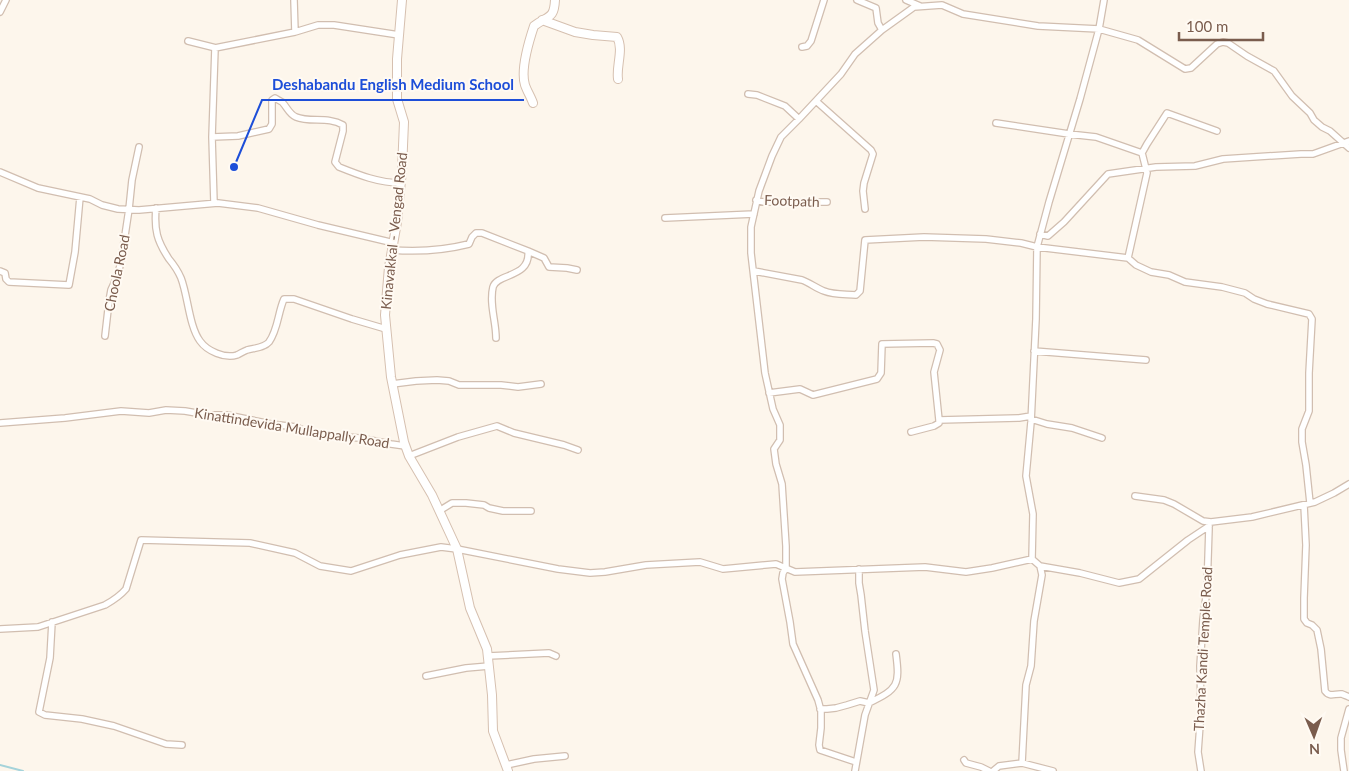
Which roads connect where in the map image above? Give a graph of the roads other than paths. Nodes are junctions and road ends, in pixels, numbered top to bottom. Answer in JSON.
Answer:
{"nodes":[{"id":1,"x":6,"y":0,"type":"edge"},
{"id":2,"x":294,"y":0,"type":"edge"},
{"id":3,"x":402,"y":0,"type":"edge"},
{"id":4,"x":555,"y":0,"type":"edge"},
{"id":5,"x":824,"y":0,"type":"edge"},
{"id":6,"x":857,"y":0,"type":"edge"},
{"id":7,"x":906,"y":0,"type":"edge"},
{"id":8,"x":1104,"y":0,"type":"edge"},
{"id":9,"x":942,"y":2,"type":"edge"},
{"id":10,"x":920,"y":6,"type":"junction"},
{"id":11,"x":0,"y":12,"type":"edge"},
{"id":12,"x":542,"y":20,"type":"junction"},
{"id":13,"x":1098,"y":29,"type":"junction"},
{"id":14,"x":882,"y":30,"type":"junction"},
{"id":15,"x":295,"y":32,"type":"junction"},
{"id":16,"x":399,"y":35,"type":"junction"},
{"id":17,"x":188,"y":40,"type":"dead end"},
{"id":18,"x":802,"y":47,"type":"dead end"},
{"id":19,"x":216,"y":48,"type":"junction"},
{"id":20,"x":618,"y":79,"type":"dead end"},
{"id":21,"x":748,"y":94,"type":"dead end"},
{"id":22,"x":816,"y":101,"type":"junction"},
{"id":23,"x":533,"y":103,"type":"dead end"},
{"id":24,"x":799,"y":119,"type":"junction"},
{"id":25,"x":996,"y":123,"type":"dead end"},
{"id":26,"x":1217,"y":130,"type":"dead end"},
{"id":27,"x":1069,"y":134,"type":"junction"},
{"id":28,"x":212,"y":137,"type":"junction"},
{"id":29,"x":1347,"y":144,"type":"edge"},
{"id":30,"x":139,"y":147,"type":"dead end"},
{"id":31,"x":1142,"y":153,"type":"junction"},
{"id":32,"x":1146,"y":168,"type":"junction"},
{"id":33,"x":0,"y":172,"type":"edge"},
{"id":34,"x":401,"y":184,"type":"junction"},
{"id":35,"x":80,"y":197,"type":"junction"},
{"id":36,"x":756,"y":200,"type":"junction"},
{"id":37,"x":827,"y":202,"type":"dead end"},
{"id":38,"x":214,"y":203,"type":"junction"},
{"id":39,"x":156,"y":208,"type":"junction"},
{"id":40,"x":129,"y":209,"type":"junction"},
{"id":41,"x":865,"y":209,"type":"dead end"},
{"id":42,"x":754,"y":214,"type":"junction"},
{"id":43,"x":665,"y":218,"type":"dead end"},
{"id":44,"x":1040,"y":234,"type":"junction"},
{"id":45,"x":393,"y":246,"type":"junction"},
{"id":46,"x":1037,"y":247,"type":"junction"},
{"id":47,"x":528,"y":251,"type":"junction"},
{"id":48,"x":1128,"y":258,"type":"junction"},
{"id":49,"x":577,"y":270,"type":"dead end"},
{"id":50,"x":0,"y":271,"type":"edge"},
{"id":51,"x":754,"y":271,"type":"junction"},
{"id":52,"x":386,"y":329,"type":"junction"},
{"id":53,"x":105,"y":336,"type":"dead end"},
{"id":54,"x":496,"y":338,"type":"dead end"},
{"id":55,"x":1034,"y":351,"type":"junction"},
{"id":56,"x":1146,"y":360,"type":"dead end"},
{"id":57,"x":392,"y":384,"type":"junction"},
{"id":58,"x":541,"y":384,"type":"dead end"},
{"id":59,"x":769,"y":393,"type":"junction"},
{"id":60,"x":1031,"y":418,"type":"junction"},
{"id":61,"x":939,"y":420,"type":"junction"},
{"id":62,"x":0,"y":423,"type":"edge"},
{"id":63,"x":911,"y":432,"type":"dead end"},
{"id":64,"x":1102,"y":438,"type":"dead end"},
{"id":65,"x":405,"y":446,"type":"junction"},
{"id":66,"x":578,"y":450,"type":"dead end"},
{"id":67,"x":409,"y":456,"type":"junction"},
{"id":68,"x":1349,"y":484,"type":"edge"},
{"id":69,"x":1135,"y":496,"type":"dead end"},
{"id":70,"x":1307,"y":504,"type":"junction"},
{"id":71,"x":439,"y":511,"type":"junction"},
{"id":72,"x":531,"y":511,"type":"dead end"},
{"id":73,"x":1210,"y":525,"type":"junction"},
{"id":74,"x":457,"y":549,"type":"junction"},
{"id":75,"x":1032,"y":559,"type":"junction"},
{"id":76,"x":1040,"y":566,"type":"junction"},
{"id":77,"x":786,"y":568,"type":"junction"},
{"id":78,"x":859,"y":569,"type":"junction"},
{"id":79,"x":52,"y":622,"type":"junction"},
{"id":80,"x":0,"y":629,"type":"edge"},
{"id":81,"x":896,"y":654,"type":"dead end"},
{"id":82,"x":488,"y":656,"type":"junction"},
{"id":83,"x":556,"y":656,"type":"dead end"},
{"id":84,"x":489,"y":666,"type":"junction"},
{"id":85,"x":426,"y":676,"type":"dead end"},
{"id":86,"x":1349,"y":697,"type":"edge"},
{"id":87,"x":869,"y":703,"type":"junction"},
{"id":88,"x":820,"y":709,"type":"junction"},
{"id":89,"x":1349,"y":709,"type":"edge"},
{"id":90,"x":182,"y":745,"type":"dead end"},
{"id":91,"x":565,"y":756,"type":"dead end"},
{"id":92,"x":964,"y":760,"type":"dead end"},
{"id":93,"x":856,"y":762,"type":"junction"},
{"id":94,"x":1022,"y":763,"type":"junction"},
{"id":95,"x":507,"y":768,"type":"edge"},
{"id":96,"x":855,"y":771,"type":"edge"},
{"id":97,"x":991,"y":771,"type":"edge"},
{"id":98,"x":1053,"y":771,"type":"edge"},
{"id":99,"x":1201,"y":771,"type":"edge"},
{"id":100,"x":1344,"y":771,"type":"edge"}],
"edges":[{"from":1,"to":11,"type":"street"},
{"from":2,"to":15,"type":"street"},
{"from":3,"to":16,"type":"main road","name":"Kinavakkal - Vengad Road"},
{"from":4,"to":12,"type":"main road"},
{"from":5,"to":18,"type":"street"},
{"from":6,"to":14,"type":"street"},
{"from":7,"to":10,"type":"street"},
{"from":8,"to":13,"type":"street"},
{"from":9,"to":10,"type":"street"},
{"from":9,"to":13,"type":"street"},
{"from":10,"to":14,"type":"street"},
{"from":12,"to":20,"type":"main road"},
{"from":12,"to":23,"type":"main road"},
{"from":13,"to":27,"type":"street"},
{"from":13,"to":29,"type":"street"},
{"from":14,"to":22,"type":"street"},
{"from":15,"to":16,"type":"street"},
{"from":15,"to":19,"type":"street"},
{"from":16,"to":34,"type":"main road","name":"Kinavakkal - Vengad Road"},
{"from":17,"to":19,"type":"street"},
{"from":19,"to":28,"type":"street"},
{"from":21,"to":24,"type":"street"},
{"from":22,"to":24,"type":"street"},
{"from":22,"to":41,"type":"street"},
{"from":24,"to":36,"type":"street"},
{"from":25,"to":27,"type":"street"},
{"from":26,"to":31,"type":"street"},
{"from":27,"to":31,"type":"street"},
{"from":27,"to":44,"type":"street"},
{"from":28,"to":34,"type":"street"},
{"from":28,"to":38,"type":"street"},
{"from":29,"to":32,"type":"street"},
{"from":30,"to":40,"type":"street","name":"Choola Road"},
{"from":31,"to":32,"type":"street"},
{"from":32,"to":44,"type":"street"},
{"from":32,"to":48,"type":"street"},
{"from":33,"to":35,"type":"street"},
{"from":34,"to":45,"type":"main road","name":"Kinavakkal - Vengad Road"},
{"from":35,"to":40,"type":"street"},
{"from":35,"to":50,"type":"street"},
{"from":36,"to":37,"type":"street","name":"Footpath"},
{"from":36,"to":42,"type":"street"},
{"from":38,"to":39,"type":"street"},
{"from":38,"to":45,"type":"street"},
{"from":39,"to":40,"type":"street"},
{"from":39,"to":52,"type":"street"},
{"from":40,"to":53,"type":"street","name":"Choola Road"},
{"from":42,"to":43,"type":"street"},
{"from":42,"to":51,"type":"street"},
{"from":44,"to":46,"type":"street"},
{"from":45,"to":47,"type":"street"},
{"from":45,"to":52,"type":"main road","name":"Kinavakkal - Vengad Road"},
{"from":46,"to":48,"type":"street"},
{"from":46,"to":51,"type":"street"},
{"from":46,"to":55,"type":"street"},
{"from":47,"to":49,"type":"street"},
{"from":47,"to":54,"type":"street"},
{"from":48,"to":70,"type":"street"},
{"from":51,"to":59,"type":"street"},
{"from":52,"to":57,"type":"main road","name":"Kinavakkal - Vengad Road"},
{"from":55,"to":56,"type":"street"},
{"from":55,"to":60,"type":"street"},
{"from":57,"to":58,"type":"street"},
{"from":57,"to":65,"type":"main road","name":"Kinavakkal - Vengad Road"},
{"from":59,"to":61,"type":"street"},
{"from":59,"to":77,"type":"street"},
{"from":60,"to":61,"type":"street"},
{"from":60,"to":64,"type":"street"},
{"from":60,"to":75,"type":"street"},
{"from":61,"to":63,"type":"street"},
{"from":62,"to":65,"type":"street","name":"Kinattindevida Mullappally Road"},
{"from":65,"to":67,"type":"main road","name":"Kinavakkal - Vengad Road"},
{"from":66,"to":67,"type":"street"},
{"from":67,"to":71,"type":"main road","name":"Kinavakkal - Vengad Road"},
{"from":68,"to":70,"type":"street"},
{"from":69,"to":73,"type":"street"},
{"from":70,"to":73,"type":"street"},
{"from":70,"to":86,"type":"street"},
{"from":71,"to":72,"type":"street"},
{"from":71,"to":74,"type":"main road","name":"Kinavakkal - Vengad Road"},
{"from":73,"to":76,"type":"street"},
{"from":73,"to":99,"type":"street","name":"Thazha Kandi Temple Road"},
{"from":74,"to":77,"type":"street"},
{"from":74,"to":79,"type":"street"},
{"from":74,"to":82,"type":"main road","name":"Kinavakkal - Vengad Road"},
{"from":75,"to":76,"type":"street"},
{"from":75,"to":78,"type":"street"},
{"from":76,"to":94,"type":"street"},
{"from":77,"to":78,"type":"street"},
{"from":77,"to":88,"type":"street"},
{"from":78,"to":87,"type":"street"},
{"from":79,"to":80,"type":"street"},
{"from":79,"to":90,"type":"street"},
{"from":81,"to":87,"type":"street"},
{"from":82,"to":83,"type":"street"},
{"from":82,"to":84,"type":"main road","name":"Kinavakkal - Vengad Road"},
{"from":84,"to":85,"type":"street"},
{"from":84,"to":95,"type":"main road","name":"Kinavakkal - Vengad Road"},
{"from":87,"to":88,"type":"street"},
{"from":87,"to":93,"type":"street"},
{"from":88,"to":93,"type":"street"},
{"from":89,"to":100,"type":"street"},
{"from":91,"to":95,"type":"street"},
{"from":92,"to":97,"type":"street"},
{"from":93,"to":96,"type":"street"},
{"from":94,"to":97,"type":"street"},
{"from":94,"to":98,"type":"street"}]}
